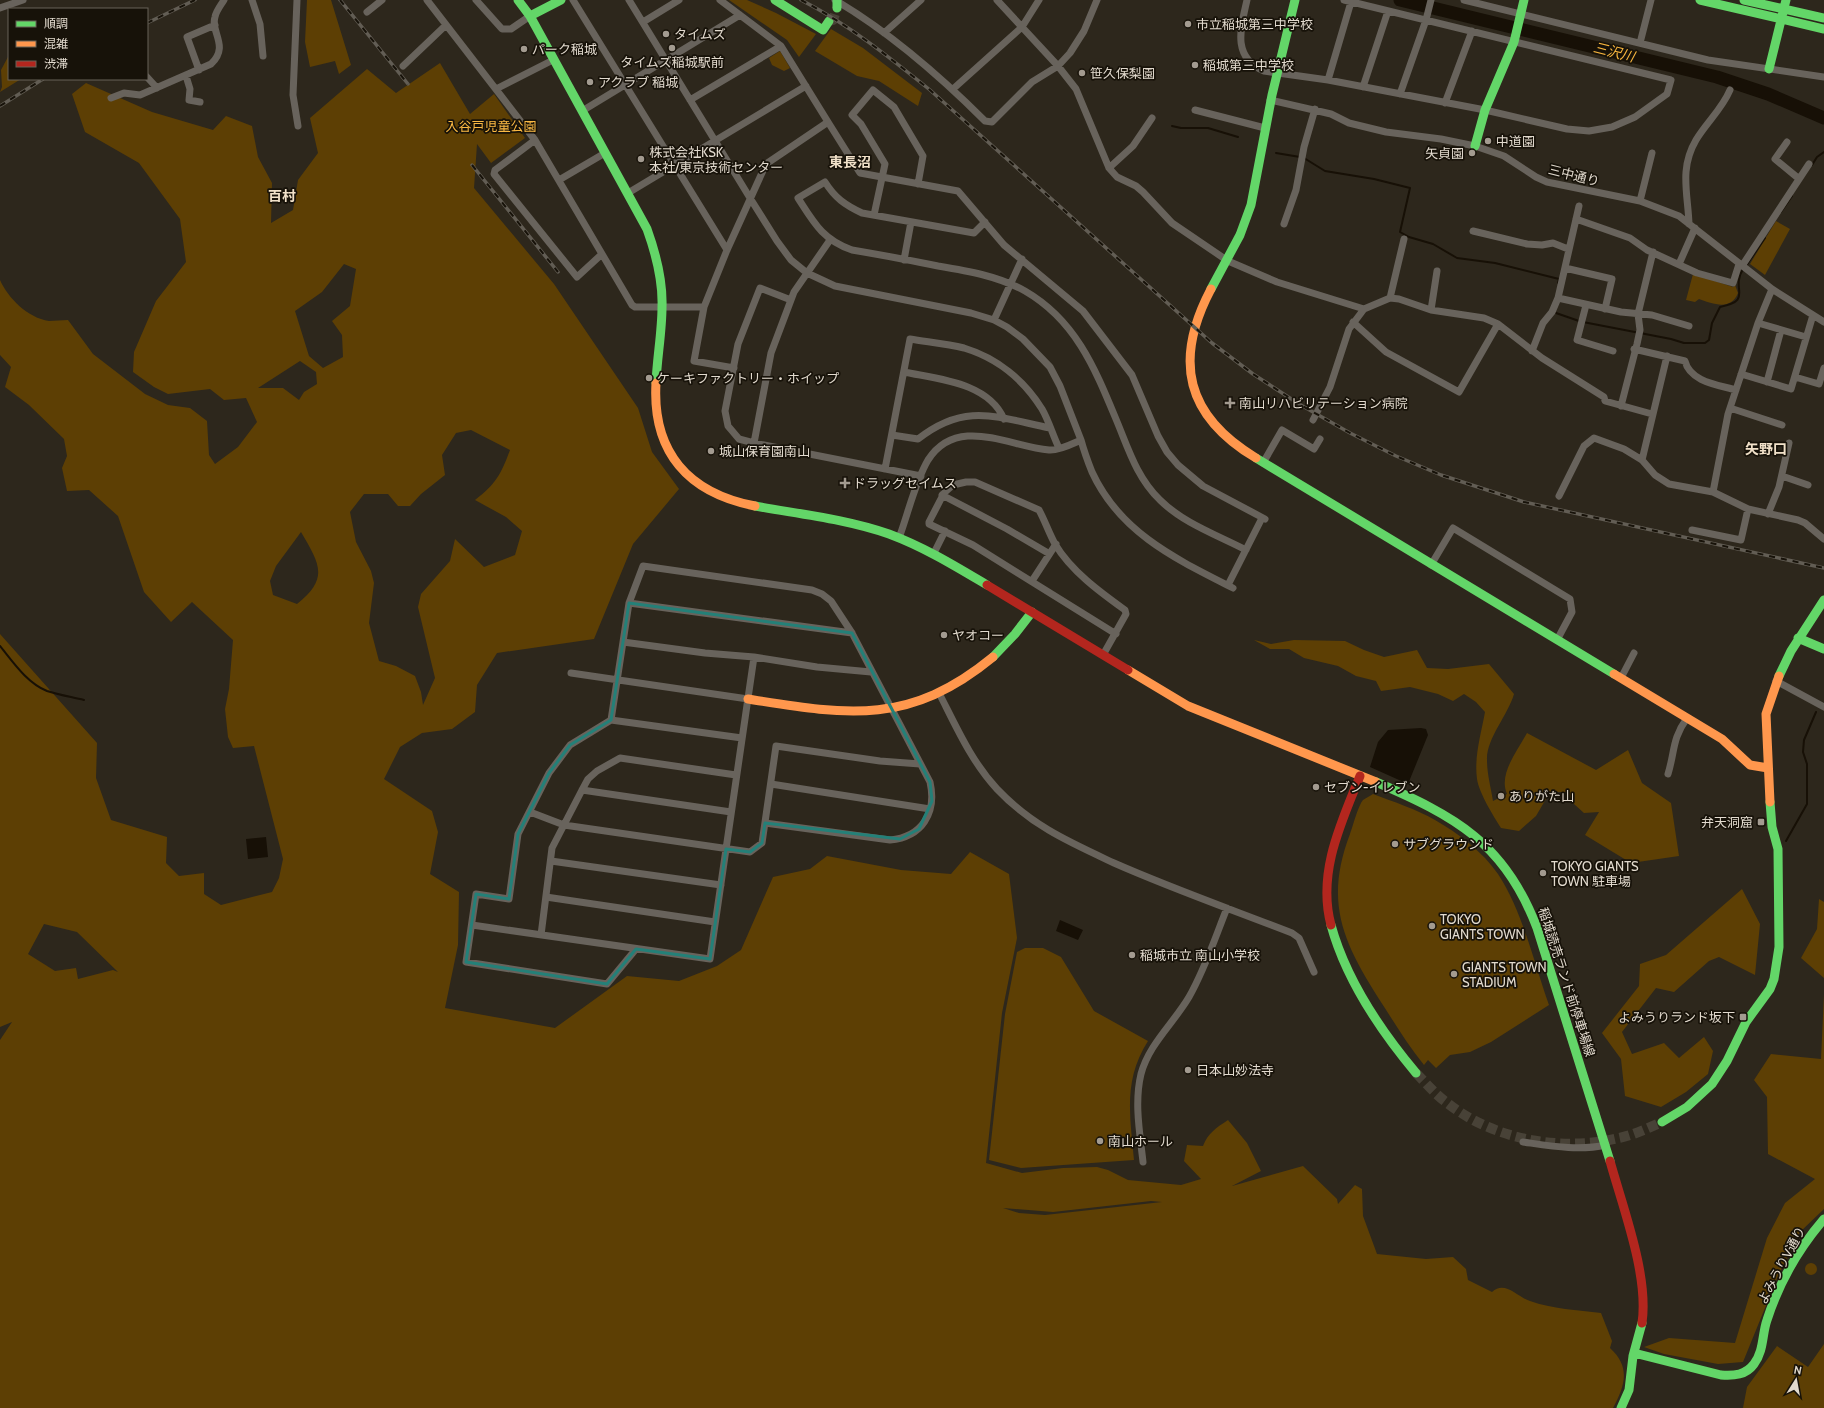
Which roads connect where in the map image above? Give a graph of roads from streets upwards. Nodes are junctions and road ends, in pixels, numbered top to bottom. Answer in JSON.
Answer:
{"nodes":[{"id":1,"x":23,"y":0,"type":"edge"},
{"id":2,"x":224,"y":0,"type":"edge"},
{"id":3,"x":252,"y":0,"type":"edge"},
{"id":4,"x":297,"y":0,"type":"edge"},
{"id":5,"x":382,"y":0,"type":"edge"},
{"id":6,"x":427,"y":0,"type":"edge"},
{"id":7,"x":476,"y":0,"type":"edge"},
{"id":8,"x":518,"y":0,"type":"edge"},
{"id":9,"x":525,"y":0,"type":"edge"},
{"id":10,"x":561,"y":0,"type":"edge"},
{"id":11,"x":573,"y":0,"type":"edge"},
{"id":12,"x":630,"y":0,"type":"edge"},
{"id":13,"x":679,"y":0,"type":"edge"},
{"id":14,"x":720,"y":0,"type":"edge"},
{"id":15,"x":775,"y":0,"type":"edge"},
{"id":16,"x":921,"y":0,"type":"edge"},
{"id":17,"x":997,"y":0,"type":"edge"},
{"id":18,"x":1039,"y":0,"type":"edge"},
{"id":19,"x":1097,"y":0,"type":"edge"},
{"id":20,"x":1248,"y":0,"type":"edge"},
{"id":21,"x":1295,"y":0,"type":"edge"},
{"id":22,"x":1431,"y":0,"type":"edge"},
{"id":23,"x":1464,"y":0,"type":"edge"},
{"id":24,"x":1524,"y":0,"type":"edge"},
{"id":25,"x":1651,"y":0,"type":"edge"},
{"id":26,"x":1700,"y":0,"type":"edge"},
{"id":27,"x":1744,"y":0,"type":"edge"},
{"id":28,"x":1786,"y":0,"type":"edge"},
{"id":29,"x":1347,"y":1,"type":"edge"},
{"id":30,"x":837,"y":2,"type":"edge"},
{"id":31,"x":0,"y":8,"type":"edge"},
{"id":32,"x":1783,"y":10,"type":"junction"},
{"id":33,"x":1388,"y":11,"type":"junction"},
{"id":34,"x":367,"y":12,"type":"dead end"},
{"id":35,"x":740,"y":15,"type":"junction"},
{"id":36,"x":530,"y":16,"type":"junction"},
{"id":37,"x":1520,"y":16,"type":"junction"},
{"id":38,"x":1427,"y":17,"type":"junction"},
{"id":39,"x":1824,"y":18,"type":"edge"},
{"id":40,"x":1781,"y":20,"type":"junction"},
{"id":41,"x":829,"y":21,"type":"tunnel mouth"},
{"id":42,"x":643,"y":22,"type":"junction"},
{"id":43,"x":446,"y":24,"type":"junction"},
{"id":44,"x":214,"y":25,"type":"junction"},
{"id":45,"x":1022,"y":27,"type":"junction"},
{"id":46,"x":1824,"y":29,"type":"edge"},
{"id":47,"x":1472,"y":31,"type":"junction"},
{"id":48,"x":884,"y":33,"type":"junction"},
{"id":49,"x":1514,"y":38,"type":"junction"},
{"id":50,"x":1640,"y":43,"type":"junction"},
{"id":51,"x":781,"y":46,"type":"junction"},
{"id":52,"x":263,"y":56,"type":"dead end"},
{"id":53,"x":553,"y":60,"type":"junction"},
{"id":54,"x":666,"y":60,"type":"junction"},
{"id":55,"x":404,"y":66,"type":"dead end"},
{"id":56,"x":1058,"y":66,"type":"junction"},
{"id":57,"x":1769,"y":69,"type":"junction"},
{"id":58,"x":199,"y":70,"type":"junction"},
{"id":59,"x":1276,"y":73,"type":"junction"},
{"id":60,"x":186,"y":76,"type":"junction"},
{"id":61,"x":148,"y":77,"type":"edge"},
{"id":62,"x":1824,"y":77,"type":"edge"},
{"id":63,"x":1328,"y":80,"type":"junction"},
{"id":64,"x":625,"y":85,"type":"junction"},
{"id":65,"x":806,"y":86,"type":"junction"},
{"id":66,"x":1363,"y":87,"type":"junction"},
{"id":67,"x":157,"y":88,"type":"junction"},
{"id":68,"x":496,"y":89,"type":"junction"},
{"id":69,"x":953,"y":89,"type":"junction"},
{"id":70,"x":1730,"y":90,"type":"dead end"},
{"id":71,"x":1400,"y":94,"type":"junction"},
{"id":72,"x":111,"y":98,"type":"dead end"},
{"id":73,"x":690,"y":100,"type":"junction"},
{"id":74,"x":1270,"y":100,"type":"junction"},
{"id":75,"x":200,"y":102,"type":"dead end"},
{"id":76,"x":1445,"y":103,"type":"junction"},
{"id":77,"x":1195,"y":110,"type":"dead end"},
{"id":78,"x":1315,"y":110,"type":"junction"},
{"id":79,"x":1485,"y":110,"type":"junction"},
{"id":80,"x":582,"y":111,"type":"junction"},
{"id":81,"x":1152,"y":118,"type":"dead end"},
{"id":82,"x":828,"y":122,"type":"junction"},
{"id":83,"x":298,"y":126,"type":"dead end"},
{"id":84,"x":1265,"y":128,"type":"junction"},
{"id":85,"x":535,"y":140,"type":"junction"},
{"id":86,"x":715,"y":141,"type":"junction"},
{"id":87,"x":1787,"y":142,"type":"dead end"},
{"id":88,"x":1475,"y":146,"type":"junction"},
{"id":89,"x":1652,"y":153,"type":"dead end"},
{"id":90,"x":606,"y":154,"type":"junction"},
{"id":91,"x":1809,"y":164,"type":"dead end"},
{"id":92,"x":674,"y":165,"type":"junction"},
{"id":93,"x":1109,"y":168,"type":"junction"},
{"id":94,"x":882,"y":177,"type":"junction"},
{"id":95,"x":1798,"y":178,"type":"junction"},
{"id":96,"x":559,"y":180,"type":"junction"},
{"id":97,"x":918,"y":184,"type":"junction"},
{"id":98,"x":628,"y":193,"type":"junction"},
{"id":99,"x":750,"y":198,"type":"junction"},
{"id":100,"x":1640,"y":201,"type":"junction"},
{"id":101,"x":1579,"y":206,"type":"dead end"},
{"id":102,"x":874,"y":215,"type":"junction"},
{"id":103,"x":1576,"y":219,"type":"junction"},
{"id":104,"x":911,"y":222,"type":"junction"},
{"id":105,"x":985,"y":222,"type":"junction"},
{"id":106,"x":1284,"y":224,"type":"dead end"},
{"id":107,"x":1692,"y":226,"type":"junction"},
{"id":108,"x":1473,"y":231,"type":"dead end"},
{"id":109,"x":1404,"y":239,"type":"dead end"},
{"id":110,"x":830,"y":240,"type":"junction"},
{"id":111,"x":1568,"y":249,"type":"junction"},
{"id":112,"x":727,"y":250,"type":"junction"},
{"id":113,"x":1653,"y":252,"type":"junction"},
{"id":114,"x":602,"y":254,"type":"junction"},
{"id":115,"x":1022,"y":259,"type":"junction"},
{"id":116,"x":904,"y":260,"type":"junction"},
{"id":117,"x":1228,"y":261,"type":"junction"},
{"id":118,"x":1679,"y":264,"type":"junction"},
{"id":119,"x":1743,"y":267,"type":"junction"},
{"id":120,"x":1565,"y":268,"type":"junction"},
{"id":121,"x":1437,"y":271,"type":"dead end"},
{"id":122,"x":807,"y":273,"type":"junction"},
{"id":123,"x":1011,"y":284,"type":"junction"},
{"id":124,"x":1772,"y":289,"type":"junction"},
{"id":125,"x":1390,"y":298,"type":"junction"},
{"id":126,"x":1558,"y":298,"type":"junction"},
{"id":127,"x":791,"y":300,"type":"junction"},
{"id":128,"x":1586,"y":305,"type":"junction"},
{"id":129,"x":662,"y":307,"type":"junction"},
{"id":130,"x":704,"y":307,"type":"junction"},
{"id":131,"x":1364,"y":309,"type":"junction"},
{"id":132,"x":1605,"y":309,"type":"junction"},
{"id":133,"x":1431,"y":310,"type":"junction"},
{"id":134,"x":1638,"y":314,"type":"junction"},
{"id":135,"x":1813,"y":315,"type":"junction"},
{"id":136,"x":994,"y":320,"type":"junction"},
{"id":137,"x":1352,"y":322,"type":"junction"},
{"id":138,"x":1824,"y":322,"type":"edge"},
{"id":139,"x":1758,"y":323,"type":"junction"},
{"id":140,"x":1498,"y":324,"type":"junction"},
{"id":141,"x":1689,"y":326,"type":"dead end"},
{"id":142,"x":1781,"y":330,"type":"junction"},
{"id":143,"x":1806,"y":337,"type":"junction"},
{"id":144,"x":1634,"y":349,"type":"junction"},
{"id":145,"x":1532,"y":351,"type":"junction"},
{"id":146,"x":1613,"y":351,"type":"dead end"},
{"id":147,"x":1667,"y":356,"type":"junction"},
{"id":148,"x":734,"y":368,"type":"junction"},
{"id":149,"x":1824,"y":368,"type":"edge"},
{"id":150,"x":904,"y":372,"type":"junction"},
{"id":151,"x":1741,"y":374,"type":"junction"},
{"id":152,"x":1795,"y":377,"type":"junction"},
{"id":153,"x":1767,"y":382,"type":"junction"},
{"id":154,"x":1736,"y":390,"type":"junction"},
{"id":155,"x":1622,"y":406,"type":"junction"},
{"id":156,"x":1730,"y":408,"type":"junction"},
{"id":157,"x":1652,"y":414,"type":"junction"},
{"id":158,"x":1004,"y":419,"type":"junction"},
{"id":159,"x":1313,"y":420,"type":"dead end"},
{"id":160,"x":1782,"y":425,"type":"dead end"},
{"id":161,"x":1050,"y":428,"type":"junction"},
{"id":162,"x":892,"y":435,"type":"junction"},
{"id":163,"x":1081,"y":440,"type":"junction"},
{"id":164,"x":1320,"y":440,"type":"dead end"},
{"id":165,"x":754,"y":443,"type":"junction"},
{"id":166,"x":1789,"y":443,"type":"dead end"},
{"id":167,"x":1059,"y":448,"type":"junction"},
{"id":168,"x":1642,"y":460,"type":"junction"},
{"id":169,"x":1263,"y":463,"type":"junction"},
{"id":170,"x":885,"y":469,"type":"junction"},
{"id":171,"x":921,"y":476,"type":"junction"},
{"id":172,"x":1782,"y":476,"type":"junction"},
{"id":173,"x":1808,"y":485,"type":"dead end"},
{"id":174,"x":1713,"y":492,"type":"junction"},
{"id":175,"x":942,"y":495,"type":"junction"},
{"id":176,"x":1559,"y":496,"type":"dead end"},
{"id":177,"x":1748,"y":509,"type":"junction"},
{"id":178,"x":1768,"y":514,"type":"junction"},
{"id":179,"x":1692,"y":530,"type":"dead end"},
{"id":180,"x":945,"y":531,"type":"junction"},
{"id":181,"x":899,"y":538,"type":"junction"},
{"id":182,"x":1824,"y":539,"type":"edge"},
{"id":183,"x":1056,"y":544,"type":"junction"},
{"id":184,"x":1246,"y":550,"type":"junction"},
{"id":185,"x":934,"y":553,"type":"junction"},
{"id":186,"x":1048,"y":553,"type":"junction"},
{"id":187,"x":1431,"y":565,"type":"junction"},
{"id":188,"x":1032,"y":581,"type":"junction"},
{"id":189,"x":1824,"y":600,"type":"edge"},
{"id":190,"x":629,"y":603,"type":"junction"},
{"id":191,"x":1032,"y":612,"type":"junction"},
{"id":192,"x":852,"y":633,"type":"junction"},
{"id":193,"x":1116,"y":634,"type":"junction"},
{"id":194,"x":1798,"y":638,"type":"junction"},
{"id":195,"x":1557,"y":640,"type":"junction"},
{"id":196,"x":623,"y":642,"type":"junction"},
{"id":197,"x":1824,"y":649,"type":"edge"},
{"id":198,"x":1634,"y":653,"type":"dead end"},
{"id":199,"x":1103,"y":655,"type":"junction"},
{"id":200,"x":754,"y":657,"type":"junction"},
{"id":201,"x":871,"y":672,"type":"junction"},
{"id":202,"x":571,"y":673,"type":"dead end"},
{"id":203,"x":1621,"y":678,"type":"junction"},
{"id":204,"x":617,"y":680,"type":"junction"},
{"id":205,"x":1776,"y":681,"type":"junction"},
{"id":206,"x":939,"y":693,"type":"junction"},
{"id":207,"x":748,"y":699,"type":"junction"},
{"id":208,"x":1823,"y":704,"type":"edge"},
{"id":209,"x":891,"y":708,"type":"junction"},
{"id":210,"x":1687,"y":718,"type":"junction"},
{"id":211,"x":611,"y":720,"type":"junction"},
{"id":212,"x":742,"y":738,"type":"junction"},
{"id":213,"x":920,"y":764,"type":"junction"},
{"id":214,"x":1768,"y":768,"type":"junction"},
{"id":215,"x":1668,"y":774,"type":"dead end"},
{"id":216,"x":736,"y":775,"type":"junction"},
{"id":217,"x":1360,"y":776,"type":"junction"},
{"id":218,"x":770,"y":784,"type":"junction"},
{"id":219,"x":582,"y":790,"type":"junction"},
{"id":220,"x":930,"y":809,"type":"junction"},
{"id":221,"x":530,"y":812,"type":"junction"},
{"id":222,"x":731,"y":812,"type":"junction"},
{"id":223,"x":765,"y":823,"type":"junction"},
{"id":224,"x":564,"y":825,"type":"junction"},
{"id":225,"x":726,"y":849,"type":"junction"},
{"id":226,"x":551,"y":861,"type":"junction"},
{"id":227,"x":721,"y":885,"type":"junction"},
{"id":228,"x":546,"y":897,"type":"junction"},
{"id":229,"x":1226,"y":908,"type":"junction"},
{"id":230,"x":715,"y":922,"type":"junction"},
{"id":231,"x":472,"y":925,"type":"junction"},
{"id":232,"x":541,"y":935,"type":"junction"},
{"id":233,"x":636,"y":948,"type":"junction"},
{"id":234,"x":1314,"y":972,"type":"dead end"},
{"id":235,"x":1416,"y":1073,"type":"tunnel mouth"},
{"id":236,"x":1662,"y":1122,"type":"tunnel mouth"},
{"id":237,"x":1523,"y":1142,"type":"dead end"},
{"id":238,"x":1606,"y":1145,"type":"junction"},
{"id":239,"x":1143,"y":1162,"type":"dead end"},
{"id":240,"x":1824,"y":1220,"type":"edge"},
{"id":241,"x":1634,"y":1353,"type":"junction"},
{"id":242,"x":1621,"y":1408,"type":"edge"}],
"edges":[{"from":1,"to":31,"type":"street"},
{"from":2,"to":44,"type":"street"},
{"from":3,"to":52,"type":"street"},
{"from":4,"to":83,"type":"street"},
{"from":5,"to":34,"type":"street"},
{"from":6,"to":43,"type":"street"},
{"from":7,"to":36,"type":"street"},
{"from":8,"to":36,"type":"street"},
{"from":9,"to":36,"type":"street"},
{"from":10,"to":36,"type":"street"},
{"from":11,"to":64,"type":"street"},
{"from":12,"to":42,"type":"street"},
{"from":13,"to":42,"type":"street"},
{"from":14,"to":35,"type":"street"},
{"from":15,"to":41,"type":"street"},
{"from":16,"to":48,"type":"street"},
{"from":17,"to":45,"type":"street"},
{"from":18,"to":45,"type":"street"},
{"from":19,"to":56,"type":"street"},
{"from":20,"to":59,"type":"street"},
{"from":21,"to":59,"type":"street"},
{"from":22,"to":38,"type":"street"},
{"from":23,"to":37,"type":"street"},
{"from":24,"to":37,"type":"street"},
{"from":25,"to":50,"type":"street"},
{"from":26,"to":40,"type":"street"},
{"from":27,"to":32,"type":"street"},
{"from":28,"to":32,"type":"street"},
{"from":29,"to":33,"type":"street"},
{"from":29,"to":63,"type":"street"},
{"from":30,"to":48,"type":"street"},
{"from":32,"to":39,"type":"street"},
{"from":32,"to":40,"type":"street"},
{"from":33,"to":38,"type":"street"},
{"from":33,"to":66,"type":"street"},
{"from":35,"to":51,"type":"street"},
{"from":35,"to":54,"type":"street"},
{"from":36,"to":53,"type":"street","name":"稲城読売ランド前停車場線"},
{"from":37,"to":49,"type":"street"},
{"from":37,"to":50,"type":"street"},
{"from":38,"to":47,"type":"street"},
{"from":38,"to":71,"type":"street"},
{"from":40,"to":46,"type":"street"},
{"from":40,"to":57,"type":"street"},
{"from":42,"to":54,"type":"street"},
{"from":43,"to":55,"type":"street"},
{"from":43,"to":68,"type":"street"},
{"from":44,"to":58,"type":"street"},
{"from":44,"to":58,"type":"street"},
{"from":45,"to":56,"type":"street"},
{"from":45,"to":69,"type":"street"},
{"from":47,"to":49,"type":"street"},
{"from":47,"to":76,"type":"street"},
{"from":48,"to":69,"type":"street"},
{"from":49,"to":79,"type":"street"},
{"from":49,"to":79,"type":"street"},
{"from":50,"to":57,"type":"street"},
{"from":51,"to":65,"type":"street"},
{"from":51,"to":73,"type":"street"},
{"from":53,"to":68,"type":"street"},
{"from":53,"to":80,"type":"street","name":"稲城読売ランド前停車場線"},
{"from":54,"to":64,"type":"street"},
{"from":54,"to":73,"type":"street"},
{"from":56,"to":69,"type":"street"},
{"from":56,"to":93,"type":"street"},
{"from":57,"to":62,"type":"street"},
{"from":58,"to":60,"type":"street"},
{"from":59,"to":63,"type":"street"},
{"from":59,"to":74,"type":"street"},
{"from":60,"to":67,"type":"street"},
{"from":60,"to":75,"type":"street"},
{"from":61,"to":67,"type":"street"},
{"from":63,"to":66,"type":"street"},
{"from":64,"to":80,"type":"street"},
{"from":64,"to":92,"type":"street"},
{"from":65,"to":82,"type":"street"},
{"from":65,"to":86,"type":"street"},
{"from":66,"to":71,"type":"street"},
{"from":67,"to":72,"type":"street"},
{"from":68,"to":85,"type":"street"},
{"from":70,"to":107,"type":"street"},
{"from":71,"to":76,"type":"street"},
{"from":73,"to":86,"type":"street"},
{"from":74,"to":78,"type":"street","name":"三中通り"},
{"from":74,"to":84,"type":"street"},
{"from":76,"to":79,"type":"street"},
{"from":77,"to":84,"type":"street"},
{"from":78,"to":88,"type":"street","name":"三中通り"},
{"from":78,"to":106,"type":"street"},
{"from":79,"to":88,"type":"street"},
{"from":80,"to":90,"type":"street","name":"稲城読売ランド前停車場線"},
{"from":81,"to":93,"type":"street"},
{"from":82,"to":94,"type":"street"},
{"from":82,"to":99,"type":"street"},
{"from":84,"to":117,"type":"street"},
{"from":85,"to":96,"type":"street"},
{"from":85,"to":114,"type":"street"},
{"from":86,"to":92,"type":"street"},
{"from":86,"to":99,"type":"street"},
{"from":87,"to":95,"type":"street"},
{"from":88,"to":100,"type":"street","name":"三中通り"},
{"from":89,"to":100,"type":"street"},
{"from":90,"to":96,"type":"street"},
{"from":90,"to":98,"type":"street","name":"稲城読売ランド前停車場線"},
{"from":91,"to":95,"type":"street"},
{"from":92,"to":98,"type":"street"},
{"from":92,"to":112,"type":"street"},
{"from":93,"to":117,"type":"street"},
{"from":94,"to":97,"type":"street"},
{"from":94,"to":97,"type":"street"},
{"from":94,"to":102,"type":"street"},
{"from":95,"to":119,"type":"street"},
{"from":96,"to":114,"type":"street"},
{"from":97,"to":105,"type":"street"},
{"from":98,"to":129,"type":"street","name":"稲城読売ランド前停車場線"},
{"from":99,"to":112,"type":"street"},
{"from":99,"to":122,"type":"street"},
{"from":100,"to":107,"type":"street","name":"三中通り"},
{"from":101,"to":103,"type":"street"},
{"from":102,"to":104,"type":"street"},
{"from":102,"to":110,"type":"street"},
{"from":103,"to":111,"type":"street"},
{"from":103,"to":113,"type":"street"},
{"from":104,"to":105,"type":"street"},
{"from":104,"to":116,"type":"street"},
{"from":105,"to":115,"type":"street"},
{"from":107,"to":118,"type":"street"},
{"from":107,"to":119,"type":"street","name":"三中通り"},
{"from":108,"to":111,"type":"street"},
{"from":109,"to":125,"type":"street"},
{"from":110,"to":116,"type":"street"},
{"from":110,"to":122,"type":"street"},
{"from":111,"to":120,"type":"street"},
{"from":112,"to":130,"type":"street"},
{"from":113,"to":118,"type":"street"},
{"from":113,"to":134,"type":"street"},
{"from":114,"to":129,"type":"street"},
{"from":115,"to":123,"type":"street"},
{"from":115,"to":184,"type":"street"},
{"from":116,"to":123,"type":"street"},
{"from":117,"to":131,"type":"street"},
{"from":117,"to":169,"type":"street"},
{"from":118,"to":119,"type":"street"},
{"from":119,"to":124,"type":"street","name":"三中通り"},
{"from":120,"to":126,"type":"street"},
{"from":120,"to":132,"type":"street"},
{"from":121,"to":133,"type":"street"},
{"from":122,"to":127,"type":"street"},
{"from":122,"to":136,"type":"street"},
{"from":123,"to":136,"type":"street"},
{"from":123,"to":184,"type":"street"},
{"from":124,"to":135,"type":"street","name":"三中通り"},
{"from":124,"to":139,"type":"street"},
{"from":125,"to":131,"type":"street"},
{"from":125,"to":133,"type":"street"},
{"from":126,"to":128,"type":"street"},
{"from":126,"to":145,"type":"street"},
{"from":127,"to":148,"type":"street"},
{"from":127,"to":165,"type":"street"},
{"from":128,"to":132,"type":"street"},
{"from":128,"to":146,"type":"street"},
{"from":129,"to":130,"type":"street"},
{"from":129,"to":181,"type":"street","name":"稲城読売ランド前停車場線"},
{"from":130,"to":148,"type":"street"},
{"from":131,"to":137,"type":"street"},
{"from":132,"to":134,"type":"street"},
{"from":133,"to":140,"type":"street"},
{"from":134,"to":141,"type":"street"},
{"from":134,"to":144,"type":"street"},
{"from":135,"to":138,"type":"street","name":"三中通り"},
{"from":135,"to":143,"type":"street"},
{"from":136,"to":163,"type":"street"},
{"from":137,"to":140,"type":"street"},
{"from":137,"to":159,"type":"street"},
{"from":139,"to":142,"type":"street"},
{"from":139,"to":151,"type":"street"},
{"from":140,"to":145,"type":"street"},
{"from":142,"to":143,"type":"street"},
{"from":142,"to":153,"type":"street"},
{"from":143,"to":152,"type":"street"},
{"from":144,"to":147,"type":"street"},
{"from":144,"to":155,"type":"street"},
{"from":145,"to":155,"type":"street"},
{"from":147,"to":154,"type":"street"},
{"from":147,"to":157,"type":"street"},
{"from":148,"to":165,"type":"street"},
{"from":149,"to":152,"type":"street"},
{"from":150,"to":158,"type":"street"},
{"from":150,"to":161,"type":"street"},
{"from":150,"to":162,"type":"street"},
{"from":151,"to":153,"type":"street"},
{"from":151,"to":154,"type":"street"},
{"from":152,"to":153,"type":"street"},
{"from":154,"to":156,"type":"street"},
{"from":155,"to":157,"type":"street"},
{"from":156,"to":160,"type":"street"},
{"from":156,"to":174,"type":"street"},
{"from":157,"to":168,"type":"street"},
{"from":158,"to":161,"type":"street"},
{"from":158,"to":162,"type":"street"},
{"from":161,"to":167,"type":"street"},
{"from":162,"to":170,"type":"street"},
{"from":163,"to":167,"type":"street"},
{"from":163,"to":184,"type":"street"},
{"from":164,"to":169,"type":"street"},
{"from":165,"to":170,"type":"street"},
{"from":166,"to":172,"type":"street"},
{"from":167,"to":171,"type":"street"},
{"from":168,"to":174,"type":"street"},
{"from":168,"to":176,"type":"street"},
{"from":169,"to":187,"type":"street"},
{"from":170,"to":171,"type":"street"},
{"from":171,"to":181,"type":"street"},
{"from":172,"to":173,"type":"street"},
{"from":172,"to":178,"type":"street"},
{"from":174,"to":177,"type":"street"},
{"from":175,"to":180,"type":"street"},
{"from":175,"to":183,"type":"street"},
{"from":175,"to":186,"type":"street"},
{"from":177,"to":178,"type":"street"},
{"from":177,"to":179,"type":"street"},
{"from":178,"to":182,"type":"street"},
{"from":180,"to":185,"type":"street"},
{"from":180,"to":188,"type":"street"},
{"from":181,"to":185,"type":"street","name":"稲城読売ランド前停車場線"},
{"from":183,"to":186,"type":"street"},
{"from":183,"to":193,"type":"street"},
{"from":185,"to":191,"type":"street","name":"稲城読売ランド前停車場線"},
{"from":186,"to":188,"type":"street"},
{"from":187,"to":195,"type":"street"},
{"from":187,"to":195,"type":"street"},
{"from":188,"to":193,"type":"street"},
{"from":189,"to":194,"type":"street"},
{"from":190,"to":192,"type":"street"},
{"from":190,"to":192,"type":"street"},
{"from":190,"to":196,"type":"street"},
{"from":191,"to":199,"type":"street","name":"稲城読売ランド前停車場線"},
{"from":191,"to":206,"type":"street"},
{"from":192,"to":201,"type":"street"},
{"from":193,"to":199,"type":"street"},
{"from":194,"to":197,"type":"street"},
{"from":194,"to":205,"type":"street"},
{"from":195,"to":203,"type":"street"},
{"from":196,"to":200,"type":"street"},
{"from":196,"to":204,"type":"street"},
{"from":198,"to":203,"type":"street"},
{"from":199,"to":217,"type":"street","name":"稲城読売ランド前停車場線"},
{"from":200,"to":201,"type":"street"},
{"from":200,"to":207,"type":"street"},
{"from":201,"to":209,"type":"street"},
{"from":202,"to":204,"type":"street"},
{"from":203,"to":210,"type":"street"},
{"from":204,"to":207,"type":"street"},
{"from":204,"to":211,"type":"street"},
{"from":205,"to":208,"type":"street"},
{"from":205,"to":214,"type":"street"},
{"from":206,"to":209,"type":"street"},
{"from":206,"to":229,"type":"street"},
{"from":207,"to":209,"type":"street"},
{"from":207,"to":212,"type":"street"},
{"from":209,"to":213,"type":"street"},
{"from":210,"to":214,"type":"street"},
{"from":210,"to":215,"type":"street"},
{"from":211,"to":212,"type":"street"},
{"from":211,"to":221,"type":"street"},
{"from":212,"to":216,"type":"street"},
{"from":213,"to":218,"type":"street"},
{"from":213,"to":220,"type":"street"},
{"from":214,"to":236,"type":"street"},
{"from":216,"to":219,"type":"street"},
{"from":216,"to":222,"type":"street"},
{"from":217,"to":235,"type":"street"},
{"from":217,"to":238,"type":"street","name":"稲城読売ランド前停車場線"},
{"from":218,"to":220,"type":"street"},
{"from":218,"to":223,"type":"street"},
{"from":219,"to":222,"type":"street"},
{"from":219,"to":224,"type":"street"},
{"from":220,"to":223,"type":"street"},
{"from":221,"to":224,"type":"street"},
{"from":221,"to":231,"type":"street"},
{"from":222,"to":225,"type":"street"},
{"from":223,"to":225,"type":"street"},
{"from":224,"to":225,"type":"street"},
{"from":224,"to":226,"type":"street"},
{"from":225,"to":227,"type":"street"},
{"from":226,"to":227,"type":"street"},
{"from":226,"to":228,"type":"street"},
{"from":227,"to":230,"type":"street"},
{"from":228,"to":230,"type":"street"},
{"from":228,"to":232,"type":"street"},
{"from":229,"to":234,"type":"street"},
{"from":229,"to":239,"type":"street"},
{"from":230,"to":233,"type":"street"},
{"from":231,"to":232,"type":"street"},
{"from":231,"to":233,"type":"street"},
{"from":232,"to":233,"type":"street"},
{"from":237,"to":238,"type":"street"},
{"from":238,"to":241,"type":"street","name":"稲城読売ランド前停車場線"},
{"from":240,"to":241,"type":"street","name":"よみうりV通り"},
{"from":241,"to":242,"type":"street","name":"稲城読売ランド前停車場線"}]}
